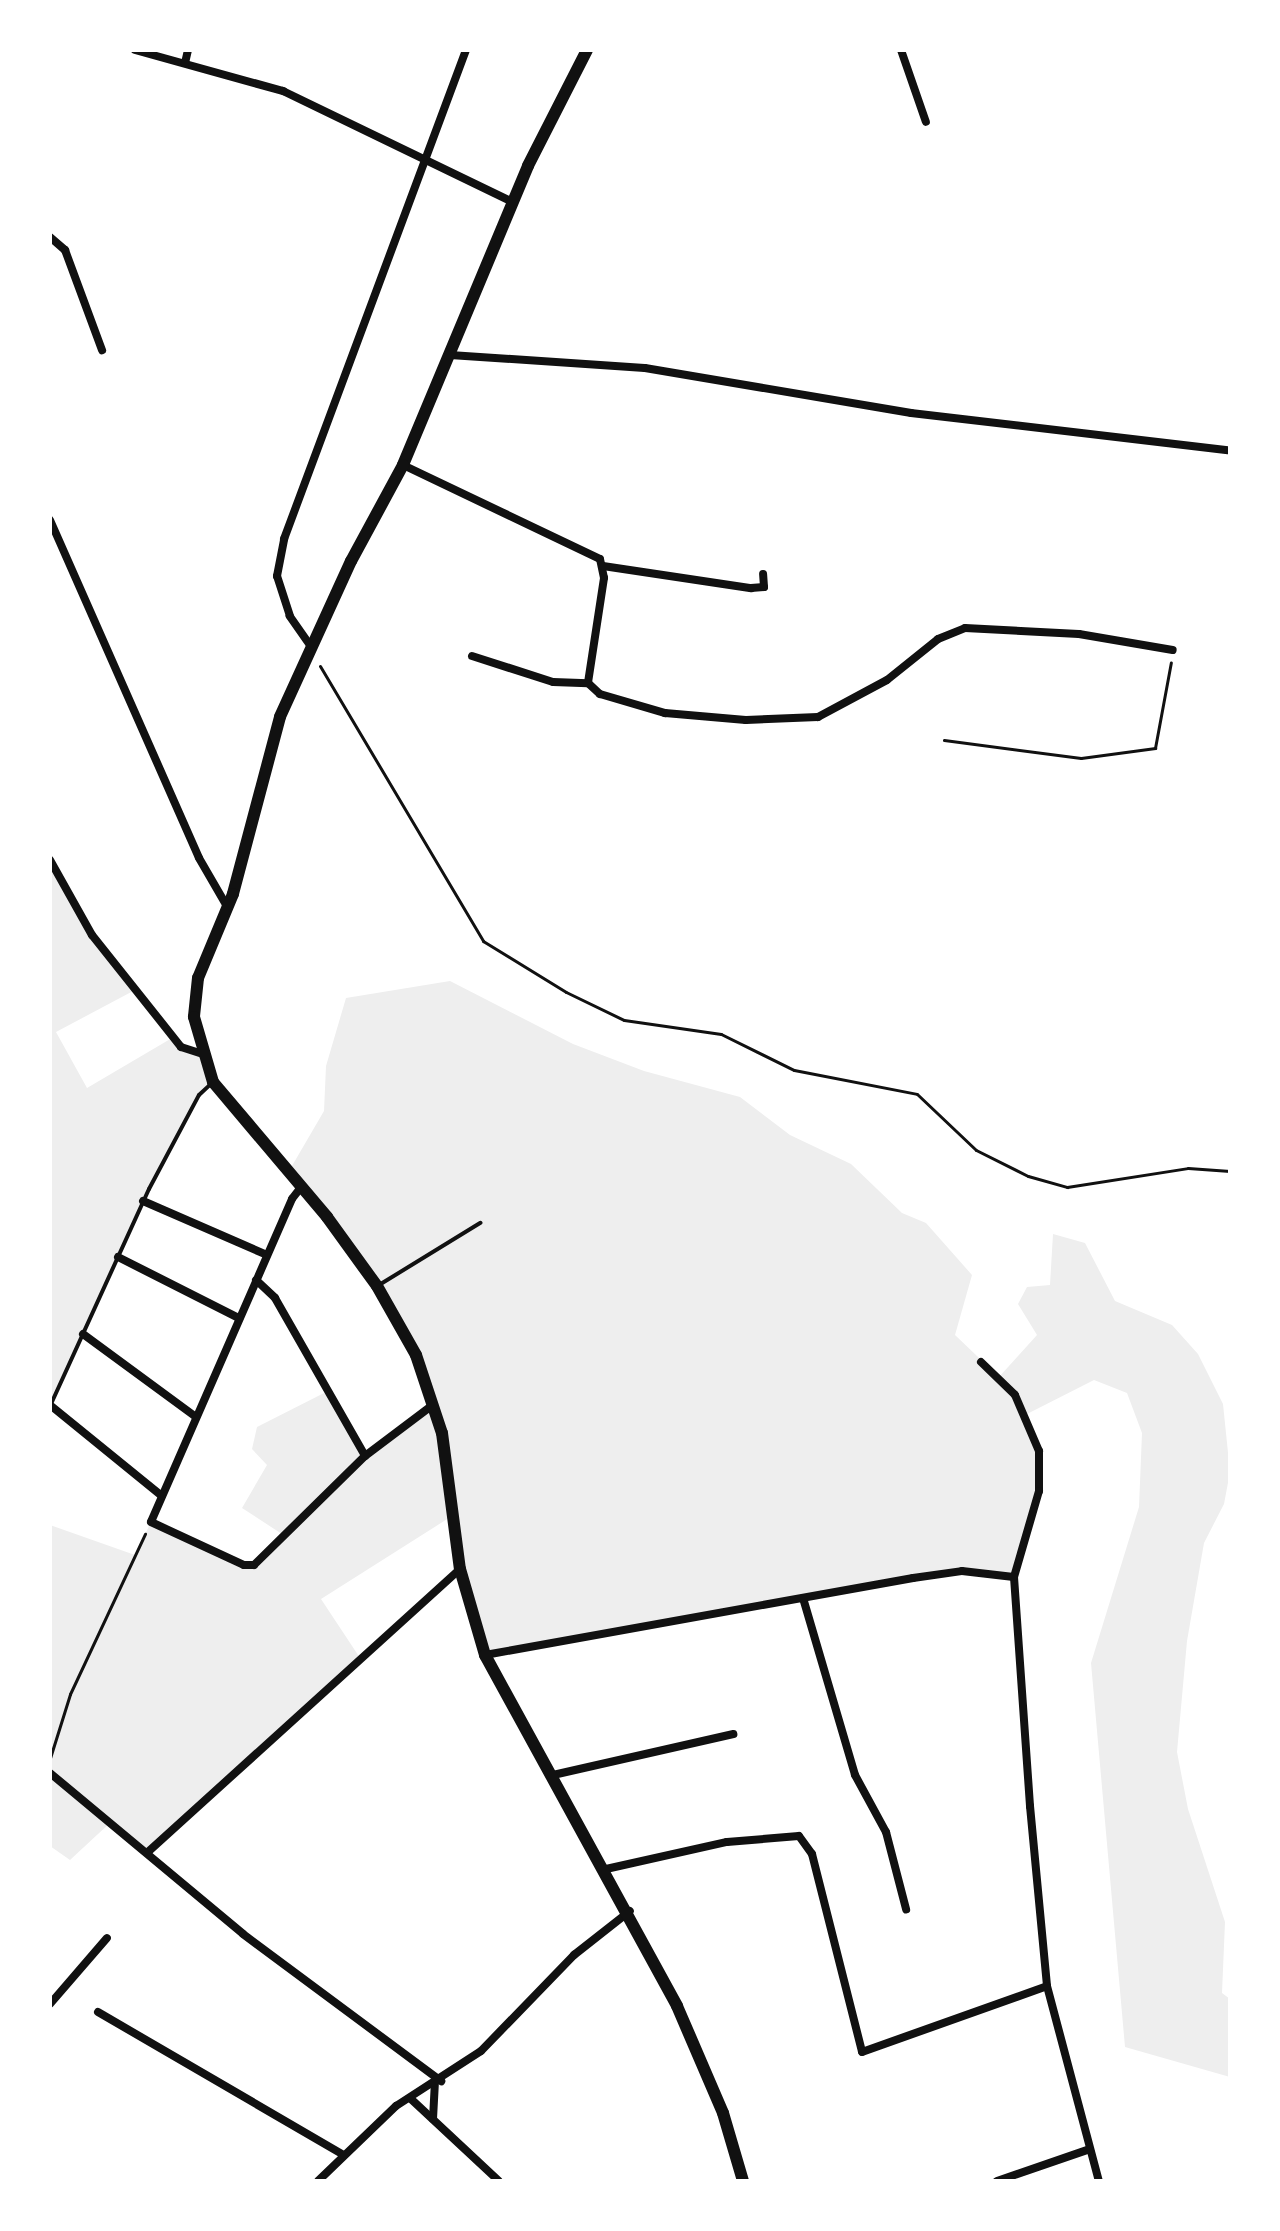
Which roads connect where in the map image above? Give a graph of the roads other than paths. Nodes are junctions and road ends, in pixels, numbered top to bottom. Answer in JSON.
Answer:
{"nodes":[{"id":1,"x":135,"y":50,"type":"edge"},
{"id":2,"x":188,"y":50,"type":"edge"},
{"id":3,"x":466,"y":50,"type":"edge"},
{"id":4,"x":587,"y":50,"type":"edge"},
{"id":5,"x":901,"y":50,"type":"edge"},
{"id":6,"x":185,"y":63,"type":"junction"},
{"id":7,"x":926,"y":122,"type":"dead end"},
{"id":8,"x":427,"y":158,"type":"junction"},
{"id":9,"x":513,"y":202,"type":"junction"},
{"id":10,"x":50,"y":237,"type":"edge"},
{"id":11,"x":102,"y":350,"type":"dead end"},
{"id":12,"x":450,"y":355,"type":"junction"},
{"id":13,"x":1228,"y":450,"type":"dead end"},
{"id":14,"x":403,"y":465,"type":"junction"},
{"id":15,"x":50,"y":520,"type":"edge"},
{"id":16,"x":603,"y":566,"type":"junction"},
{"id":17,"x":763,"y":574,"type":"dead end"},
{"id":18,"x":312,"y":648,"type":"junction"},
{"id":19,"x":1173,"y":650,"type":"road end"},
{"id":20,"x":472,"y":656,"type":"dead end"},
{"id":21,"x":588,"y":683,"type":"junction"},
{"id":22,"x":50,"y":860,"type":"edge"},
{"id":23,"x":228,"y":908,"type":"junction"},
{"id":24,"x":202,"y":1054,"type":"junction"},
{"id":25,"x":213,"y":1082,"type":"junction"},
{"id":26,"x":302,"y":1186,"type":"junction"},
{"id":27,"x":143,"y":1201,"type":"junction"},
{"id":28,"x":480,"y":1223,"type":"dead end"},
{"id":29,"x":267,"y":1255,"type":"junction"},
{"id":30,"x":118,"y":1257,"type":"junction"},
{"id":31,"x":256,"y":1280,"type":"junction"},
{"id":32,"x":377,"y":1286,"type":"junction"},
{"id":33,"x":239,"y":1318,"type":"junction"},
{"id":34,"x":83,"y":1334,"type":"junction"},
{"id":35,"x":981,"y":1362,"type":"dead end"},
{"id":36,"x":434,"y":1404,"type":"junction"},
{"id":37,"x":50,"y":1406,"type":"edge"},
{"id":38,"x":196,"y":1417,"type":"junction"},
{"id":39,"x":365,"y":1456,"type":"junction"},
{"id":40,"x":162,"y":1496,"type":"junction"},
{"id":41,"x":460,"y":1569,"type":"junction"},
{"id":42,"x":1014,"y":1577,"type":"junction"},
{"id":43,"x":803,"y":1598,"type":"junction"},
{"id":44,"x":485,"y":1655,"type":"junction"},
{"id":45,"x":733,"y":1734,"type":"dead end"},
{"id":46,"x":50,"y":1773,"type":"edge"},
{"id":47,"x":553,"y":1775,"type":"junction"},
{"id":48,"x":149,"y":1851,"type":"junction"},
{"id":49,"x":606,"y":1869,"type":"junction"},
{"id":50,"x":906,"y":1909,"type":"dead end"},
{"id":51,"x":630,"y":1911,"type":"junction"},
{"id":52,"x":107,"y":1938,"type":"dead end"},
{"id":53,"x":1047,"y":1986,"type":"junction"},
{"id":54,"x":50,"y":2004,"type":"edge"},
{"id":55,"x":98,"y":2012,"type":"dead end"},
{"id":56,"x":438,"y":2082,"type":"junction"},
{"id":57,"x":411,"y":2099,"type":"junction"},
{"id":58,"x":434,"y":2120,"type":"junction"},
{"id":59,"x":1090,"y":2149,"type":"junction"},
{"id":60,"x":342,"y":2154,"type":"junction"},
{"id":61,"x":318,"y":2181,"type":"edge"},
{"id":62,"x":499,"y":2181,"type":"edge"},
{"id":63,"x":743,"y":2181,"type":"edge"},
{"id":64,"x":997,"y":2181,"type":"edge"},
{"id":65,"x":1099,"y":2181,"type":"edge"}],
"edges":[{"from":1,"to":6,"type":"street"},
{"from":2,"to":6,"type":"street"},
{"from":3,"to":8,"type":"street"},
{"from":4,"to":9,"type":"main road"},
{"from":5,"to":7,"type":"street"},
{"from":6,"to":8,"type":"street"},
{"from":8,"to":9,"type":"street"},
{"from":8,"to":18,"type":"street"},
{"from":9,"to":12,"type":"main road"},
{"from":10,"to":11,"type":"street"},
{"from":12,"to":13,"type":"street"},
{"from":12,"to":14,"type":"main road"},
{"from":14,"to":16,"type":"street"},
{"from":14,"to":18,"type":"main road"},
{"from":15,"to":23,"type":"street"},
{"from":16,"to":17,"type":"street"},
{"from":16,"to":21,"type":"street"},
{"from":18,"to":23,"type":"main road"},
{"from":19,"to":21,"type":"street"},
{"from":20,"to":21,"type":"street"},
{"from":22,"to":24,"type":"street"},
{"from":23,"to":24,"type":"main road"},
{"from":24,"to":25,"type":"main road"},
{"from":25,"to":26,"type":"main road"},
{"from":25,"to":27,"type":"lane"},
{"from":26,"to":29,"type":"street"},
{"from":26,"to":32,"type":"main road"},
{"from":27,"to":29,"type":"street"},
{"from":27,"to":30,"type":"lane"},
{"from":28,"to":32,"type":"lane"},
{"from":29,"to":31,"type":"street"},
{"from":30,"to":33,"type":"street"},
{"from":30,"to":34,"type":"lane"},
{"from":31,"to":33,"type":"street"},
{"from":31,"to":39,"type":"street"},
{"from":32,"to":36,"type":"main road"},
{"from":33,"to":38,"type":"street"},
{"from":34,"to":37,"type":"lane"},
{"from":34,"to":38,"type":"street"},
{"from":35,"to":42,"type":"street"},
{"from":36,"to":39,"type":"street"},
{"from":36,"to":41,"type":"main road"},
{"from":37,"to":40,"type":"street"},
{"from":38,"to":40,"type":"street"},
{"from":39,"to":40,"type":"street"},
{"from":41,"to":44,"type":"main road"},
{"from":41,"to":48,"type":"street"},
{"from":42,"to":43,"type":"street"},
{"from":42,"to":53,"type":"street"},
{"from":43,"to":44,"type":"street"},
{"from":43,"to":50,"type":"street"},
{"from":44,"to":47,"type":"main road"},
{"from":45,"to":47,"type":"street"},
{"from":46,"to":48,"type":"street"},
{"from":47,"to":49,"type":"main road"},
{"from":48,"to":56,"type":"street"},
{"from":49,"to":51,"type":"main road"},
{"from":49,"to":53,"type":"street"},
{"from":51,"to":56,"type":"street"},
{"from":51,"to":63,"type":"main road"},
{"from":52,"to":54,"type":"street"},
{"from":53,"to":59,"type":"street"},
{"from":55,"to":60,"type":"street"},
{"from":56,"to":57,"type":"street"},
{"from":56,"to":58,"type":"street"},
{"from":57,"to":58,"type":"street"},
{"from":57,"to":60,"type":"street"},
{"from":58,"to":62,"type":"street"},
{"from":59,"to":64,"type":"street"},
{"from":59,"to":65,"type":"street"},
{"from":60,"to":61,"type":"street"}]}
